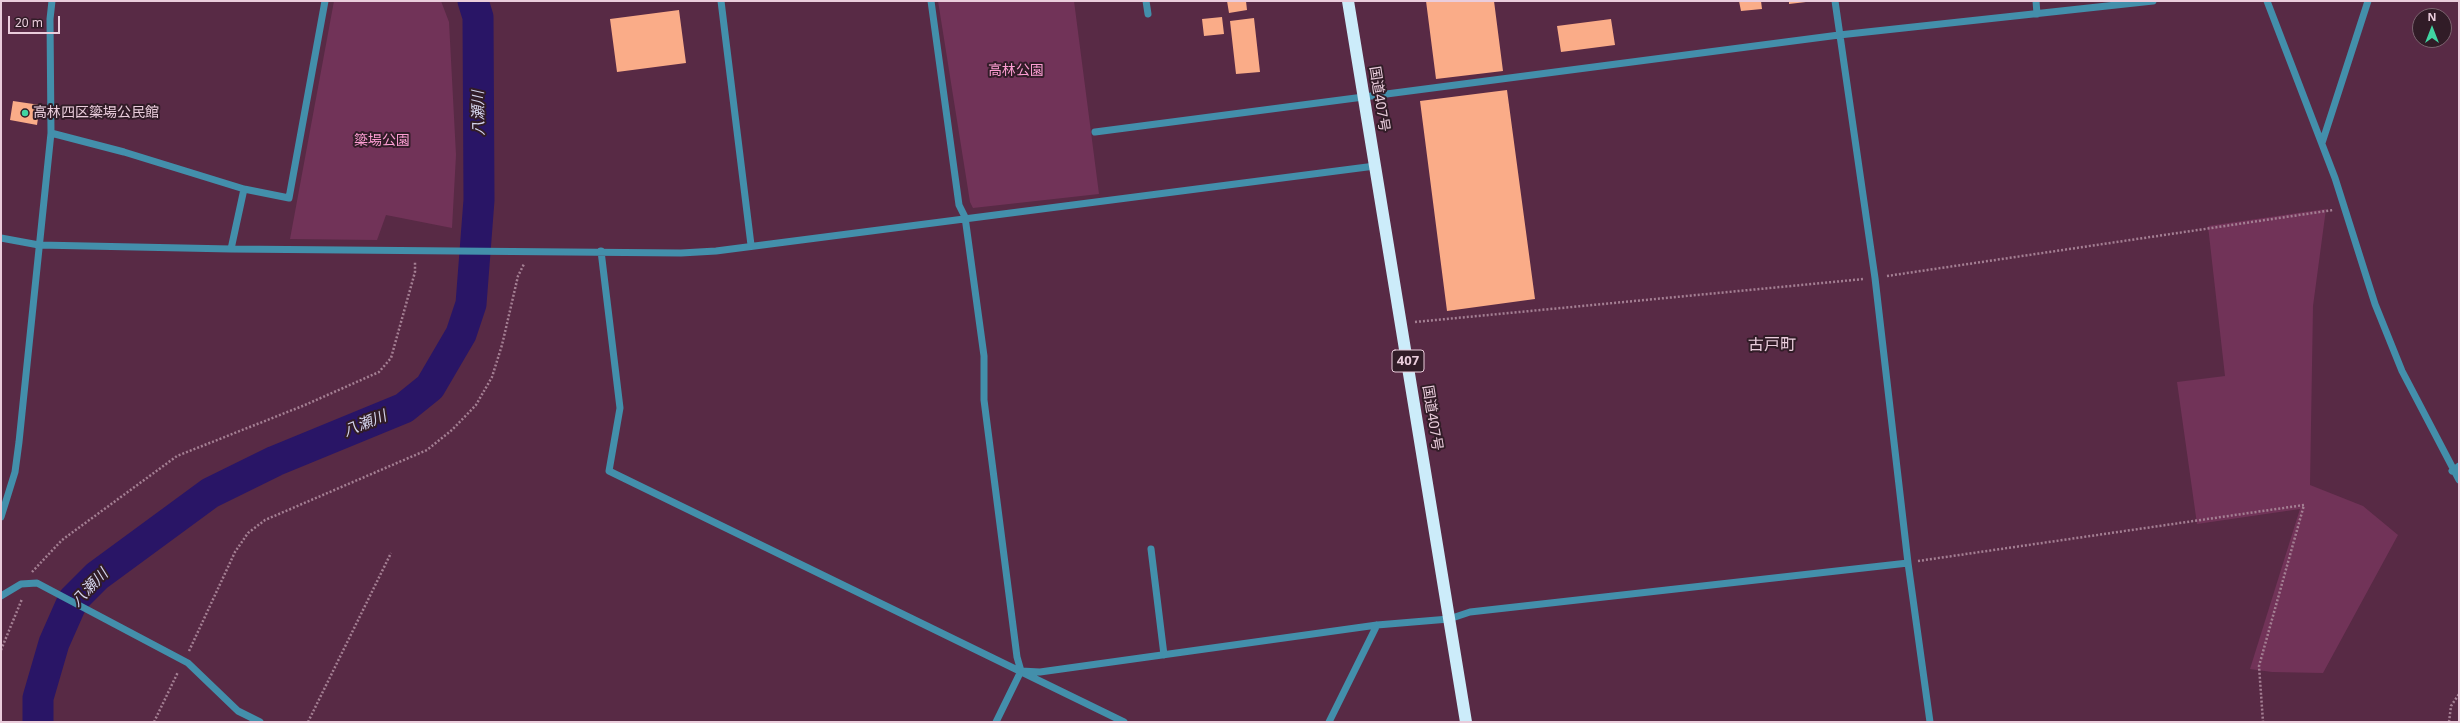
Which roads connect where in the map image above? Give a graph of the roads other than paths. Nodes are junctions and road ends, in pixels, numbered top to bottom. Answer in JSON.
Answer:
{"nodes":[{"id":1,"x":52,"y":1,"type":"edge"},
{"id":2,"x":325,"y":1,"type":"edge"},
{"id":3,"x":721,"y":1,"type":"edge"},
{"id":4,"x":931,"y":1,"type":"edge"},
{"id":5,"x":1146,"y":1,"type":"edge"},
{"id":6,"x":1348,"y":1,"type":"edge"},
{"id":7,"x":1835,"y":1,"type":"edge"},
{"id":8,"x":2036,"y":1,"type":"edge"},
{"id":9,"x":2153,"y":1,"type":"edge"},
{"id":10,"x":2266,"y":1,"type":"edge"},
{"id":11,"x":2368,"y":1,"type":"edge"},
{"id":12,"x":1148,"y":14,"type":"dead end"},
{"id":13,"x":2037,"y":14,"type":"junction"},
{"id":14,"x":1840,"y":35,"type":"junction"},
{"id":15,"x":1364,"y":95,"type":"junction"},
{"id":16,"x":1095,"y":132,"type":"dead end"},
{"id":17,"x":51,"y":133,"type":"junction"},
{"id":18,"x":2322,"y":143,"type":"junction"},
{"id":19,"x":1375,"y":166,"type":"junction"},
{"id":20,"x":244,"y":189,"type":"junction"},
{"id":21,"x":964,"y":217,"type":"junction"},
{"id":22,"x":1,"y":238,"type":"edge"},
{"id":23,"x":39,"y":245,"type":"junction"},
{"id":24,"x":752,"y":245,"type":"junction"},
{"id":25,"x":231,"y":249,"type":"junction"},
{"id":26,"x":601,"y":251,"type":"junction"},
{"id":27,"x":2459,"y":466,"type":"edge"},
{"id":28,"x":2452,"y":471,"type":"junction"},
{"id":29,"x":2459,"y":480,"type":"edge"},
{"id":30,"x":1,"y":517,"type":"edge"},
{"id":31,"x":1151,"y":550,"type":"dead end"},
{"id":32,"x":1908,"y":562,"type":"junction"},
{"id":33,"x":1,"y":596,"type":"edge"},
{"id":34,"x":1449,"y":619,"type":"junction"},
{"id":35,"x":1377,"y":625,"type":"junction"},
{"id":36,"x":1164,"y":655,"type":"junction"},
{"id":37,"x":1021,"y":671,"type":"junction"},
{"id":38,"x":260,"y":722,"type":"edge"},
{"id":39,"x":996,"y":722,"type":"edge"},
{"id":40,"x":1124,"y":722,"type":"edge"},
{"id":41,"x":1329,"y":722,"type":"edge"},
{"id":42,"x":1466,"y":722,"type":"edge"},
{"id":43,"x":1930,"y":722,"type":"edge"}],
"edges":[{"from":1,"to":17,"type":"street"},
{"from":2,"to":20,"type":"street"},
{"from":3,"to":24,"type":"street"},
{"from":4,"to":21,"type":"street"},
{"from":5,"to":12,"type":"street"},
{"from":6,"to":15,"type":"highway","name":"国道407号","number":"407"},
{"from":7,"to":14,"type":"street"},
{"from":8,"to":13,"type":"street"},
{"from":9,"to":13,"type":"street"},
{"from":10,"to":18,"type":"street"},
{"from":11,"to":18,"type":"street"},
{"from":13,"to":14,"type":"street"},
{"from":14,"to":15,"type":"street"},
{"from":14,"to":32,"type":"street"},
{"from":15,"to":16,"type":"street"},
{"from":15,"to":19,"type":"highway","name":"国道407号","number":"407"},
{"from":17,"to":20,"type":"street"},
{"from":17,"to":23,"type":"street"},
{"from":18,"to":28,"type":"street"},
{"from":19,"to":21,"type":"street"},
{"from":19,"to":34,"type":"highway","name":"国道407号","number":"407"},
{"from":20,"to":25,"type":"street"},
{"from":21,"to":24,"type":"street"},
{"from":21,"to":37,"type":"street"},
{"from":22,"to":23,"type":"street"},
{"from":23,"to":25,"type":"street"},
{"from":23,"to":30,"type":"street"},
{"from":24,"to":26,"type":"street"},
{"from":25,"to":26,"type":"street"},
{"from":26,"to":37,"type":"street"},
{"from":27,"to":28,"type":"street"},
{"from":28,"to":29,"type":"street"},
{"from":31,"to":36,"type":"street"},
{"from":32,"to":34,"type":"street"},
{"from":32,"to":43,"type":"street"},
{"from":33,"to":38,"type":"street"},
{"from":34,"to":35,"type":"street"},
{"from":34,"to":42,"type":"highway","name":"国道407号","number":"407"},
{"from":35,"to":36,"type":"street"},
{"from":35,"to":41,"type":"street"},
{"from":36,"to":37,"type":"street"},
{"from":37,"to":39,"type":"street"},
{"from":37,"to":40,"type":"street"}]}
